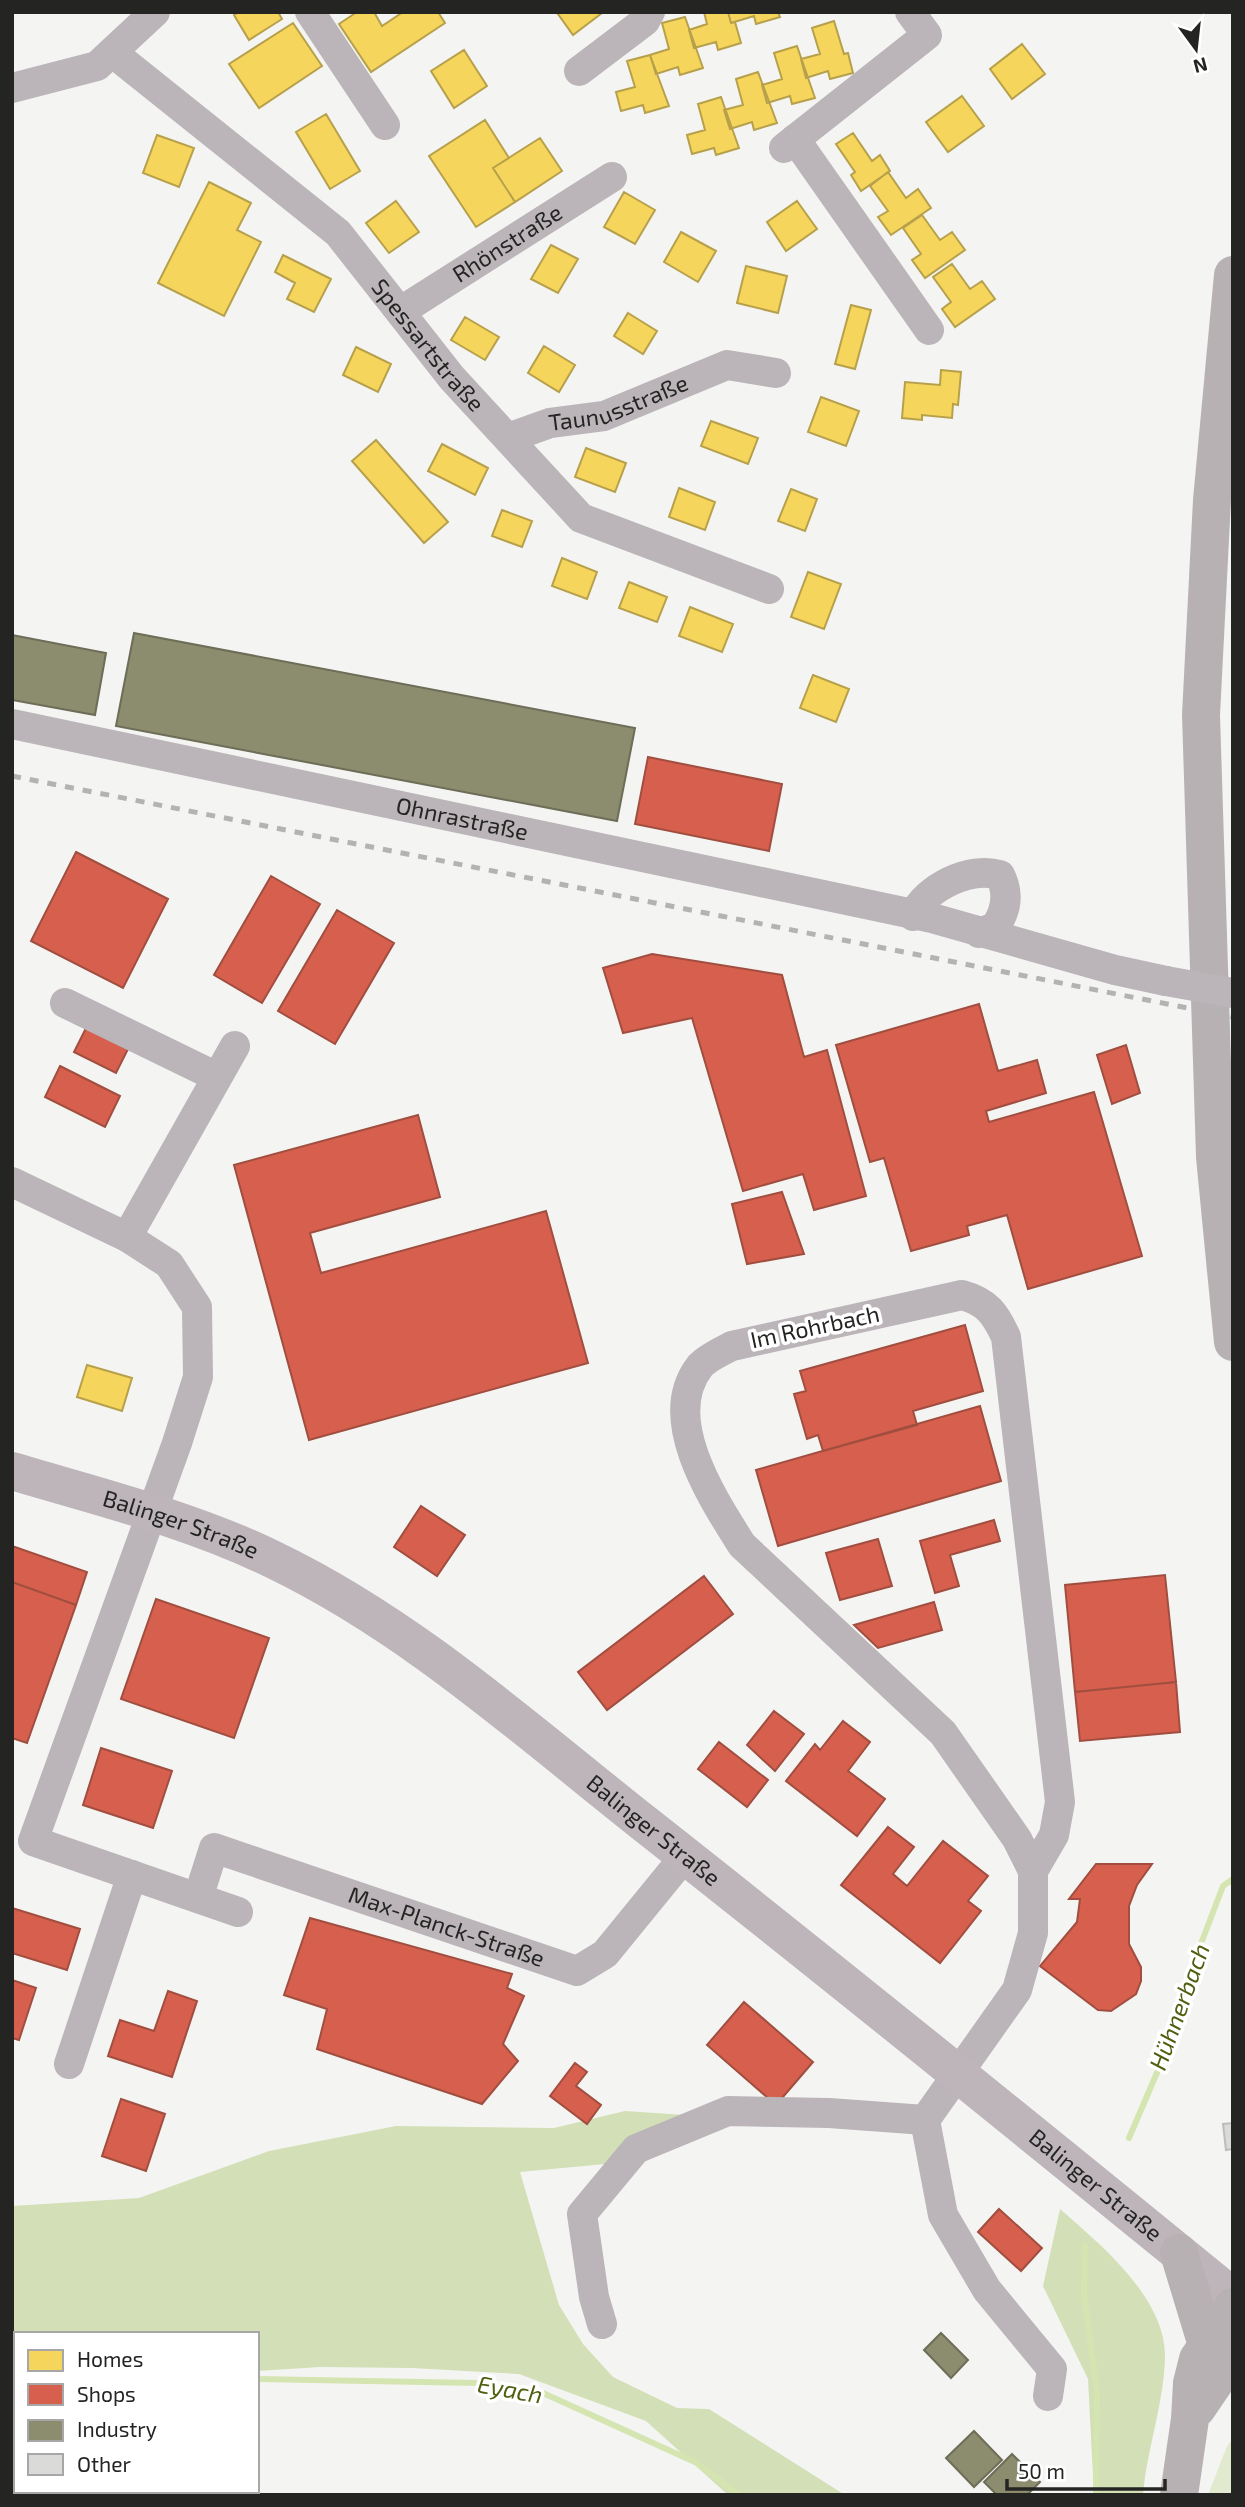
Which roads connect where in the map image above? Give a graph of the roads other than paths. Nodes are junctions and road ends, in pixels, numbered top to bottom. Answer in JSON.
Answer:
{"nodes":[{"id":1,"x":155,"y":12,"type":"edge"},
{"id":2,"x":310,"y":12,"type":"edge"},
{"id":3,"x":650,"y":12,"type":"edge"},
{"id":4,"x":910,"y":12,"type":"edge"},
{"id":5,"x":113,"y":53,"type":"junction"},
{"id":6,"x":579,"y":71,"type":"dead end"},
{"id":7,"x":12,"y":88,"type":"edge"},
{"id":8,"x":385,"y":125,"type":"dead end"},
{"id":9,"x":612,"y":177,"type":"dead end"},
{"id":10,"x":1233,"y":275,"type":"edge"},
{"id":11,"x":401,"y":311,"type":"junction"},
{"id":12,"x":929,"y":330,"type":"dead end"},
{"id":13,"x":776,"y":373,"type":"dead end"},
{"id":14,"x":508,"y":438,"type":"junction"},
{"id":15,"x":769,"y":589,"type":"dead end"},
{"id":16,"x":12,"y":724,"type":"edge"},
{"id":17,"x":913,"y":916,"type":"junction"},
{"id":18,"x":979,"y":933,"type":"junction"},
{"id":19,"x":1233,"y":993,"type":"edge"},
{"id":20,"x":65,"y":1003,"type":"dead end"},
{"id":21,"x":235,"y":1046,"type":"dead end"},
{"id":22,"x":217,"y":1077,"type":"junction"},
{"id":23,"x":12,"y":1182,"type":"edge"},
{"id":24,"x":127,"y":1237,"type":"junction"},
{"id":25,"x":1233,"y":1342,"type":"edge"},
{"id":26,"x":12,"y":1471,"type":"edge"},
{"id":27,"x":151,"y":1513,"type":"junction"},
{"id":28,"x":23,"y":1838,"type":"edge"},
{"id":29,"x":685,"y":1856,"type":"junction"},
{"id":30,"x":1033,"y":1871,"type":"junction"},
{"id":31,"x":132,"y":1875,"type":"junction"},
{"id":32,"x":198,"y":1898,"type":"junction"},
{"id":33,"x":238,"y":1912,"type":"dead end"},
{"id":34,"x":69,"y":2064,"type":"dead end"},
{"id":35,"x":957,"y":2075,"type":"junction"},
{"id":36,"x":925,"y":2120,"type":"junction"},
{"id":37,"x":1179,"y":2253,"type":"junction"},
{"id":38,"x":1233,"y":2297,"type":"edge"},
{"id":39,"x":1233,"y":2307,"type":"edge"},
{"id":40,"x":602,"y":2324,"type":"dead end"},
{"id":41,"x":1220,"y":2348,"type":"edge"},
{"id":42,"x":1048,"y":2396,"type":"dead end"},
{"id":43,"x":1179,"y":2495,"type":"edge"}],
"edges":[{"from":1,"to":5,"type":"street"},
{"from":2,"to":8,"type":"street"},
{"from":3,"to":6,"type":"street"},
{"from":4,"to":12,"type":"street"},
{"from":5,"to":7,"type":"street"},
{"from":5,"to":11,"type":"street","name":"Spessartstraße"},
{"from":9,"to":11,"type":"street","name":"Rhönstraße"},
{"from":10,"to":25,"type":"highway"},
{"from":11,"to":14,"type":"street","name":"Spessartstraße"},
{"from":13,"to":14,"type":"street","name":"Taunusstraße"},
{"from":14,"to":15,"type":"street","name":"Spessartstraße"},
{"from":16,"to":17,"type":"street","name":"Ohnrastraße"},
{"from":17,"to":18,"type":"street","name":"Ohnrastraße"},
{"from":17,"to":18,"type":"street"},
{"from":18,"to":19,"type":"street","name":"Ohnrastraße","bridge":true},
{"from":20,"to":22,"type":"street"},
{"from":21,"to":22,"type":"street"},
{"from":22,"to":24,"type":"street"},
{"from":23,"to":24,"type":"street"},
{"from":24,"to":27,"type":"street"},
{"from":26,"to":27,"type":"main road","name":"Balinger Straße"},
{"from":27,"to":28,"type":"street"},
{"from":27,"to":29,"type":"main road","name":"Balinger Straße"},
{"from":28,"to":31,"type":"street"},
{"from":29,"to":32,"type":"street","name":"Max-Planck-Straße"},
{"from":29,"to":35,"type":"main road","name":"Balinger Straße"},
{"from":30,"to":30,"type":"street","name":"Im Rohrbach"},
{"from":30,"to":35,"type":"street","name":"Im Rohrbach"},
{"from":31,"to":32,"type":"street"},
{"from":31,"to":34,"type":"street"},
{"from":32,"to":33,"type":"street"},
{"from":35,"to":36,"type":"street","name":"Im Rohrbach"},
{"from":35,"to":37,"type":"main road","name":"Balinger Straße"},
{"from":36,"to":40,"type":"street"},
{"from":36,"to":42,"type":"street"},
{"from":37,"to":38,"type":"main road","name":"Balinger Straße"},
{"from":37,"to":41,"type":"highway"},
{"from":39,"to":41,"type":"highway"},
{"from":41,"to":43,"type":"highway"}]}
